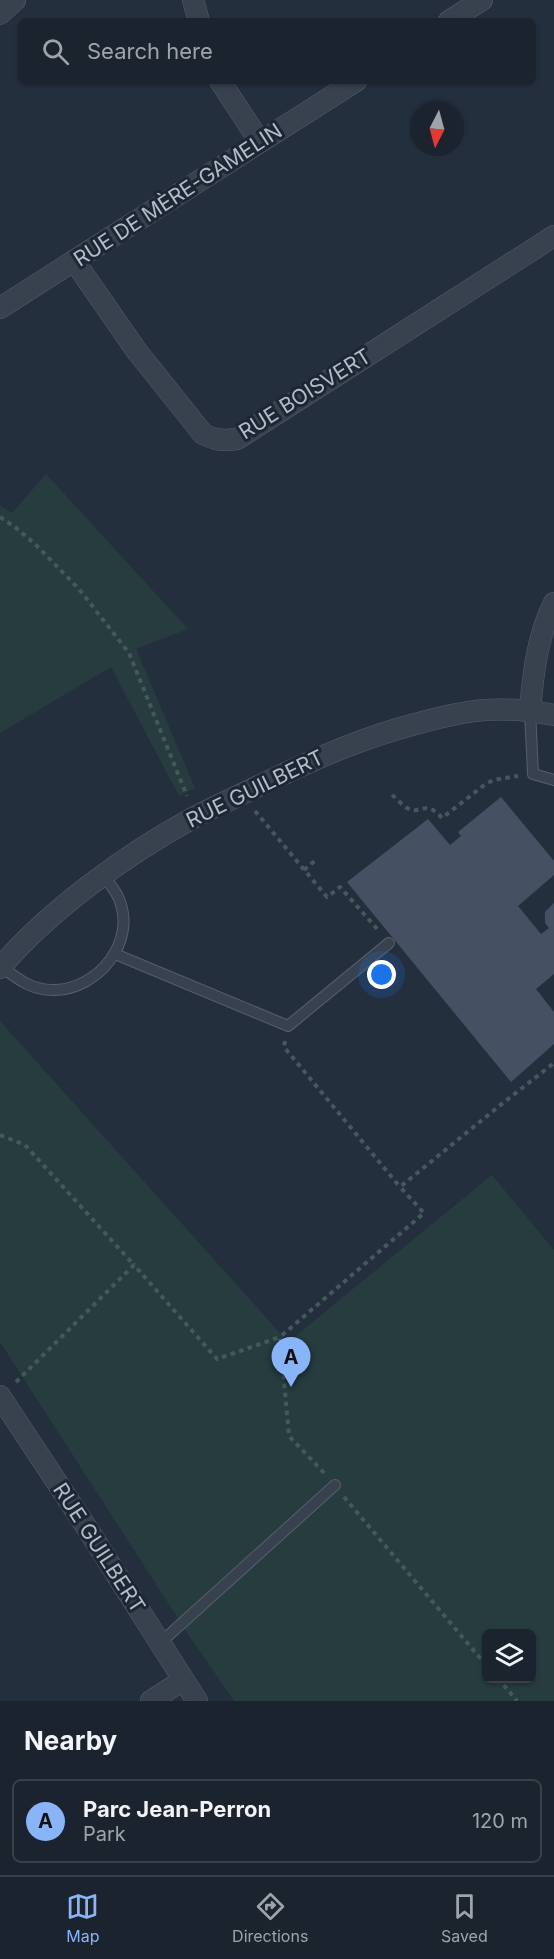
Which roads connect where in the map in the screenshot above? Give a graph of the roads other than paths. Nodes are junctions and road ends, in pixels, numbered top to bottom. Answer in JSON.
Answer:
{"nodes":[{"id":1,"x":15,"y":0,"type":"edge"},
{"id":2,"x":193,"y":0,"type":"edge"},
{"id":3,"x":482,"y":0,"type":"edge"},
{"id":4,"x":0,"y":14,"type":"edge"},
{"id":5,"x":198,"y":18,"type":"edge"},
{"id":6,"x":454,"y":18,"type":"edge"},
{"id":7,"x":222,"y":84,"type":"edge"},
{"id":8,"x":351,"y":84,"type":"edge"},
{"id":9,"x":260,"y":142,"type":"junction"},
{"id":10,"x":554,"y":236,"type":"edge"},
{"id":11,"x":75,"y":262,"type":"junction"},
{"id":12,"x":0,"y":308,"type":"edge"},
{"id":13,"x":554,"y":603,"type":"edge"},
{"id":14,"x":530,"y":711,"type":"junction"},
{"id":15,"x":554,"y":715,"type":"edge"},
{"id":16,"x":554,"y":780,"type":"edge"},
{"id":17,"x":105,"y":876,"type":"junction"},
{"id":18,"x":389,"y":943,"type":"road end"},
{"id":19,"x":115,"y":954,"type":"junction"},
{"id":20,"x":1,"y":967,"type":"edge"},
{"id":21,"x":0,"y":1397,"type":"edge"},
{"id":22,"x":335,"y":1485,"type":"road end"},
{"id":23,"x":160,"y":1643,"type":"junction"},
{"id":24,"x":183,"y":1680,"type":"junction"},
{"id":25,"x":151,"y":1701,"type":"edge"},
{"id":26,"x":197,"y":1701,"type":"edge"}],
"edges":[{"from":1,"to":4,"type":"street"},
{"from":2,"to":5,"type":"street"},
{"from":3,"to":6,"type":"street"},
{"from":7,"to":9,"type":"street"},
{"from":8,"to":9,"type":"street","name":"RUE DE MÈRE-GAMELIN"},
{"from":9,"to":11,"type":"street","name":"RUE DE MÈRE-GAMELIN"},
{"from":10,"to":11,"type":"street","name":"RUE BOISVERT"},
{"from":11,"to":12,"type":"street","name":"RUE DE MÈRE-GAMELIN"},
{"from":13,"to":14,"type":"street"},
{"from":14,"to":15,"type":"street","name":"RUE GUILBERT"},
{"from":14,"to":16,"type":"lane"},
{"from":14,"to":17,"type":"street","name":"RUE GUILBERT"},
{"from":17,"to":19,"type":"lane"},
{"from":17,"to":20,"type":"street","name":"RUE GUILBERT"},
{"from":18,"to":19,"type":"lane"},
{"from":19,"to":20,"type":"lane"},
{"from":21,"to":23,"type":"street","name":"RUE GUILBERT"},
{"from":22,"to":23,"type":"lane"},
{"from":23,"to":24,"type":"street","name":"RUE GUILBERT"},
{"from":24,"to":25,"type":"street"},
{"from":24,"to":26,"type":"street","name":"RUE GUILBERT"}]}
